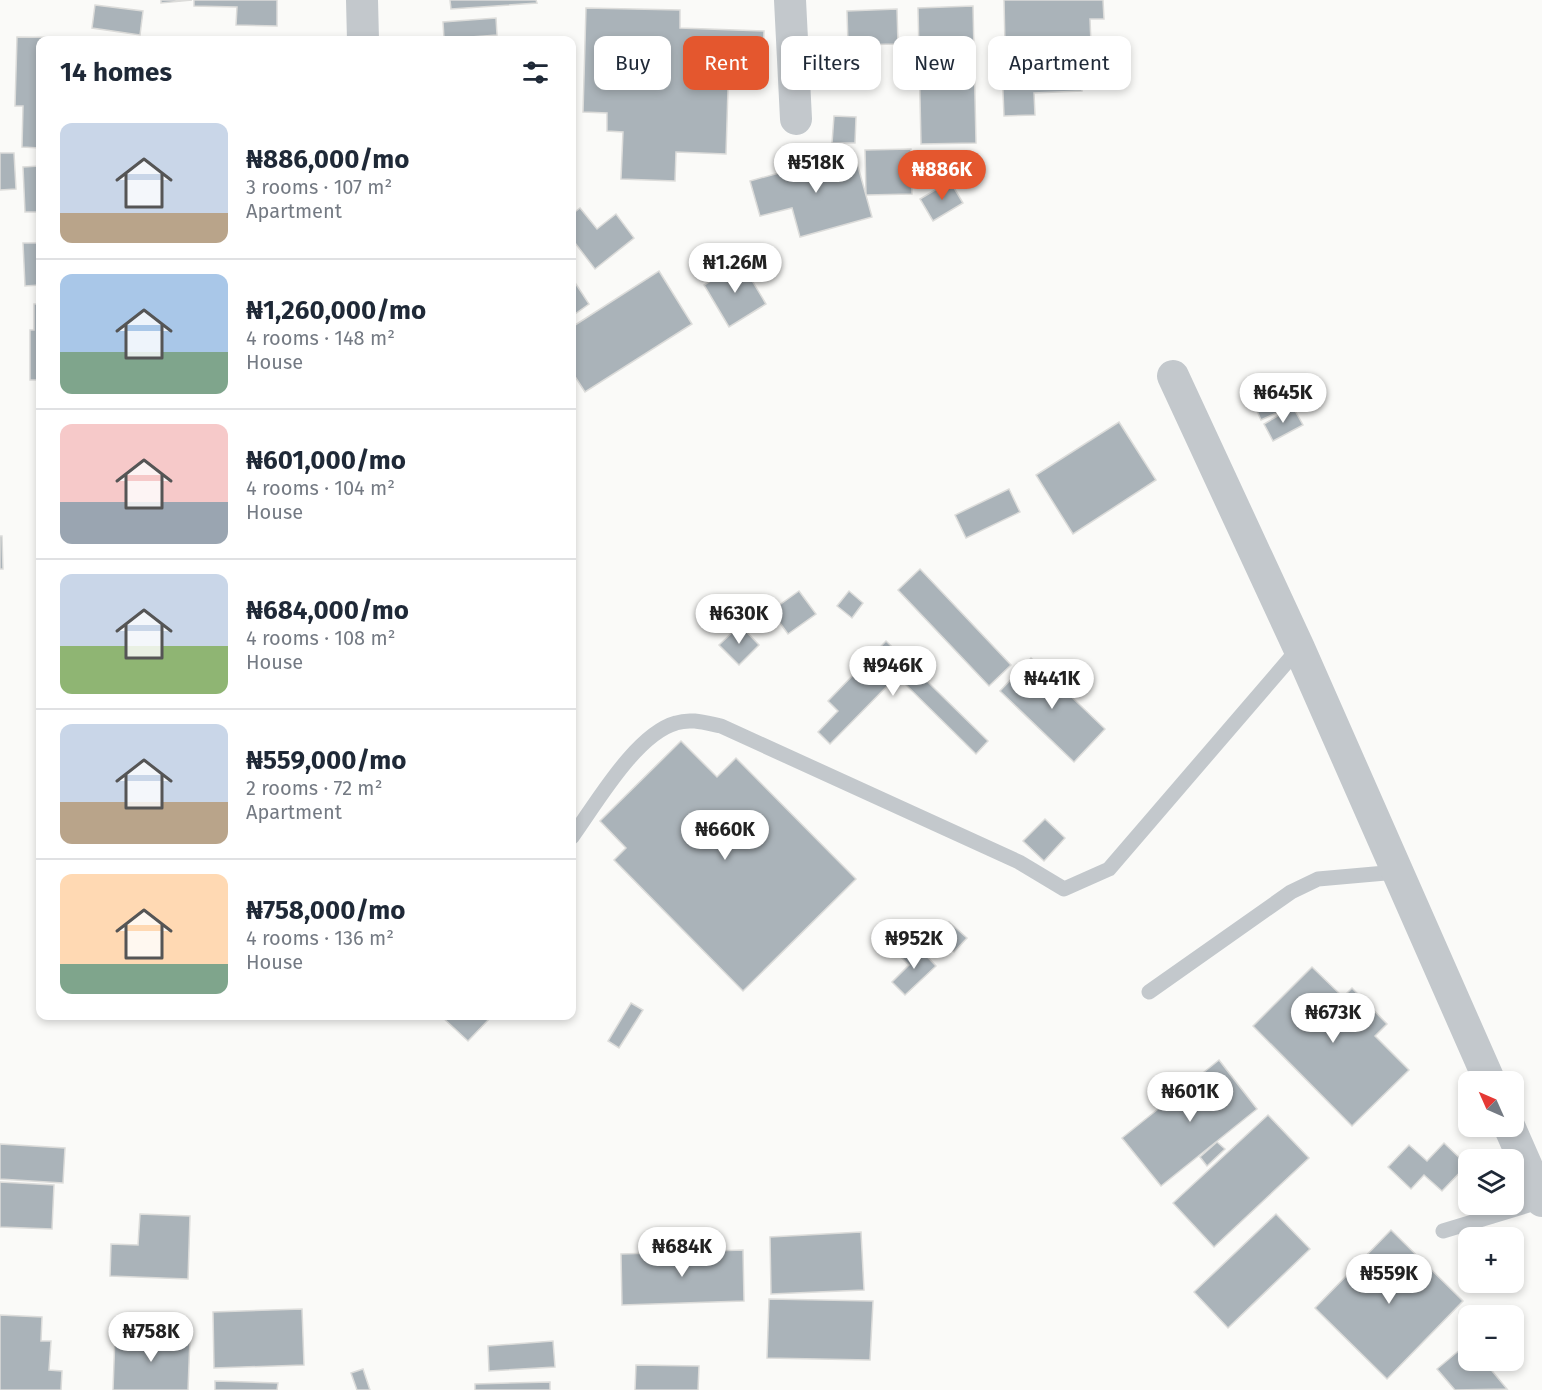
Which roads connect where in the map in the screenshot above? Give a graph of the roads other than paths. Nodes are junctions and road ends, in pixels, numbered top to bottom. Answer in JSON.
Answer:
{"nodes":[{"id":1,"x":362,"y":0,"type":"edge"},
{"id":2,"x":790,"y":0,"type":"edge"},
{"id":3,"x":363,"y":36,"type":"edge"},
{"id":4,"x":796,"y":120,"type":"dead end"},
{"id":5,"x":1173,"y":376,"type":"dead end"},
{"id":6,"x":1299,"y":648,"type":"junction"},
{"id":7,"x":576,"y":832,"type":"edge"},
{"id":8,"x":1397,"y":872,"type":"junction"},
{"id":9,"x":1149,"y":992,"type":"dead end"},
{"id":10,"x":1485,"y":1071,"type":"edge"},
{"id":11,"x":1514,"y":1137,"type":"edge"},
{"id":12,"x":1542,"y":1201,"type":"edge"},
{"id":13,"x":1443,"y":1231,"type":"dead end"}],
"edges":[{"from":1,"to":3,"type":"street"},
{"from":2,"to":4,"type":"street"},
{"from":5,"to":6,"type":"street"},
{"from":6,"to":7,"type":"lane"},
{"from":6,"to":8,"type":"street"},
{"from":8,"to":9,"type":"lane"},
{"from":8,"to":10,"type":"street"},
{"from":11,"to":12,"type":"street"},
{"from":12,"to":13,"type":"lane"}]}
